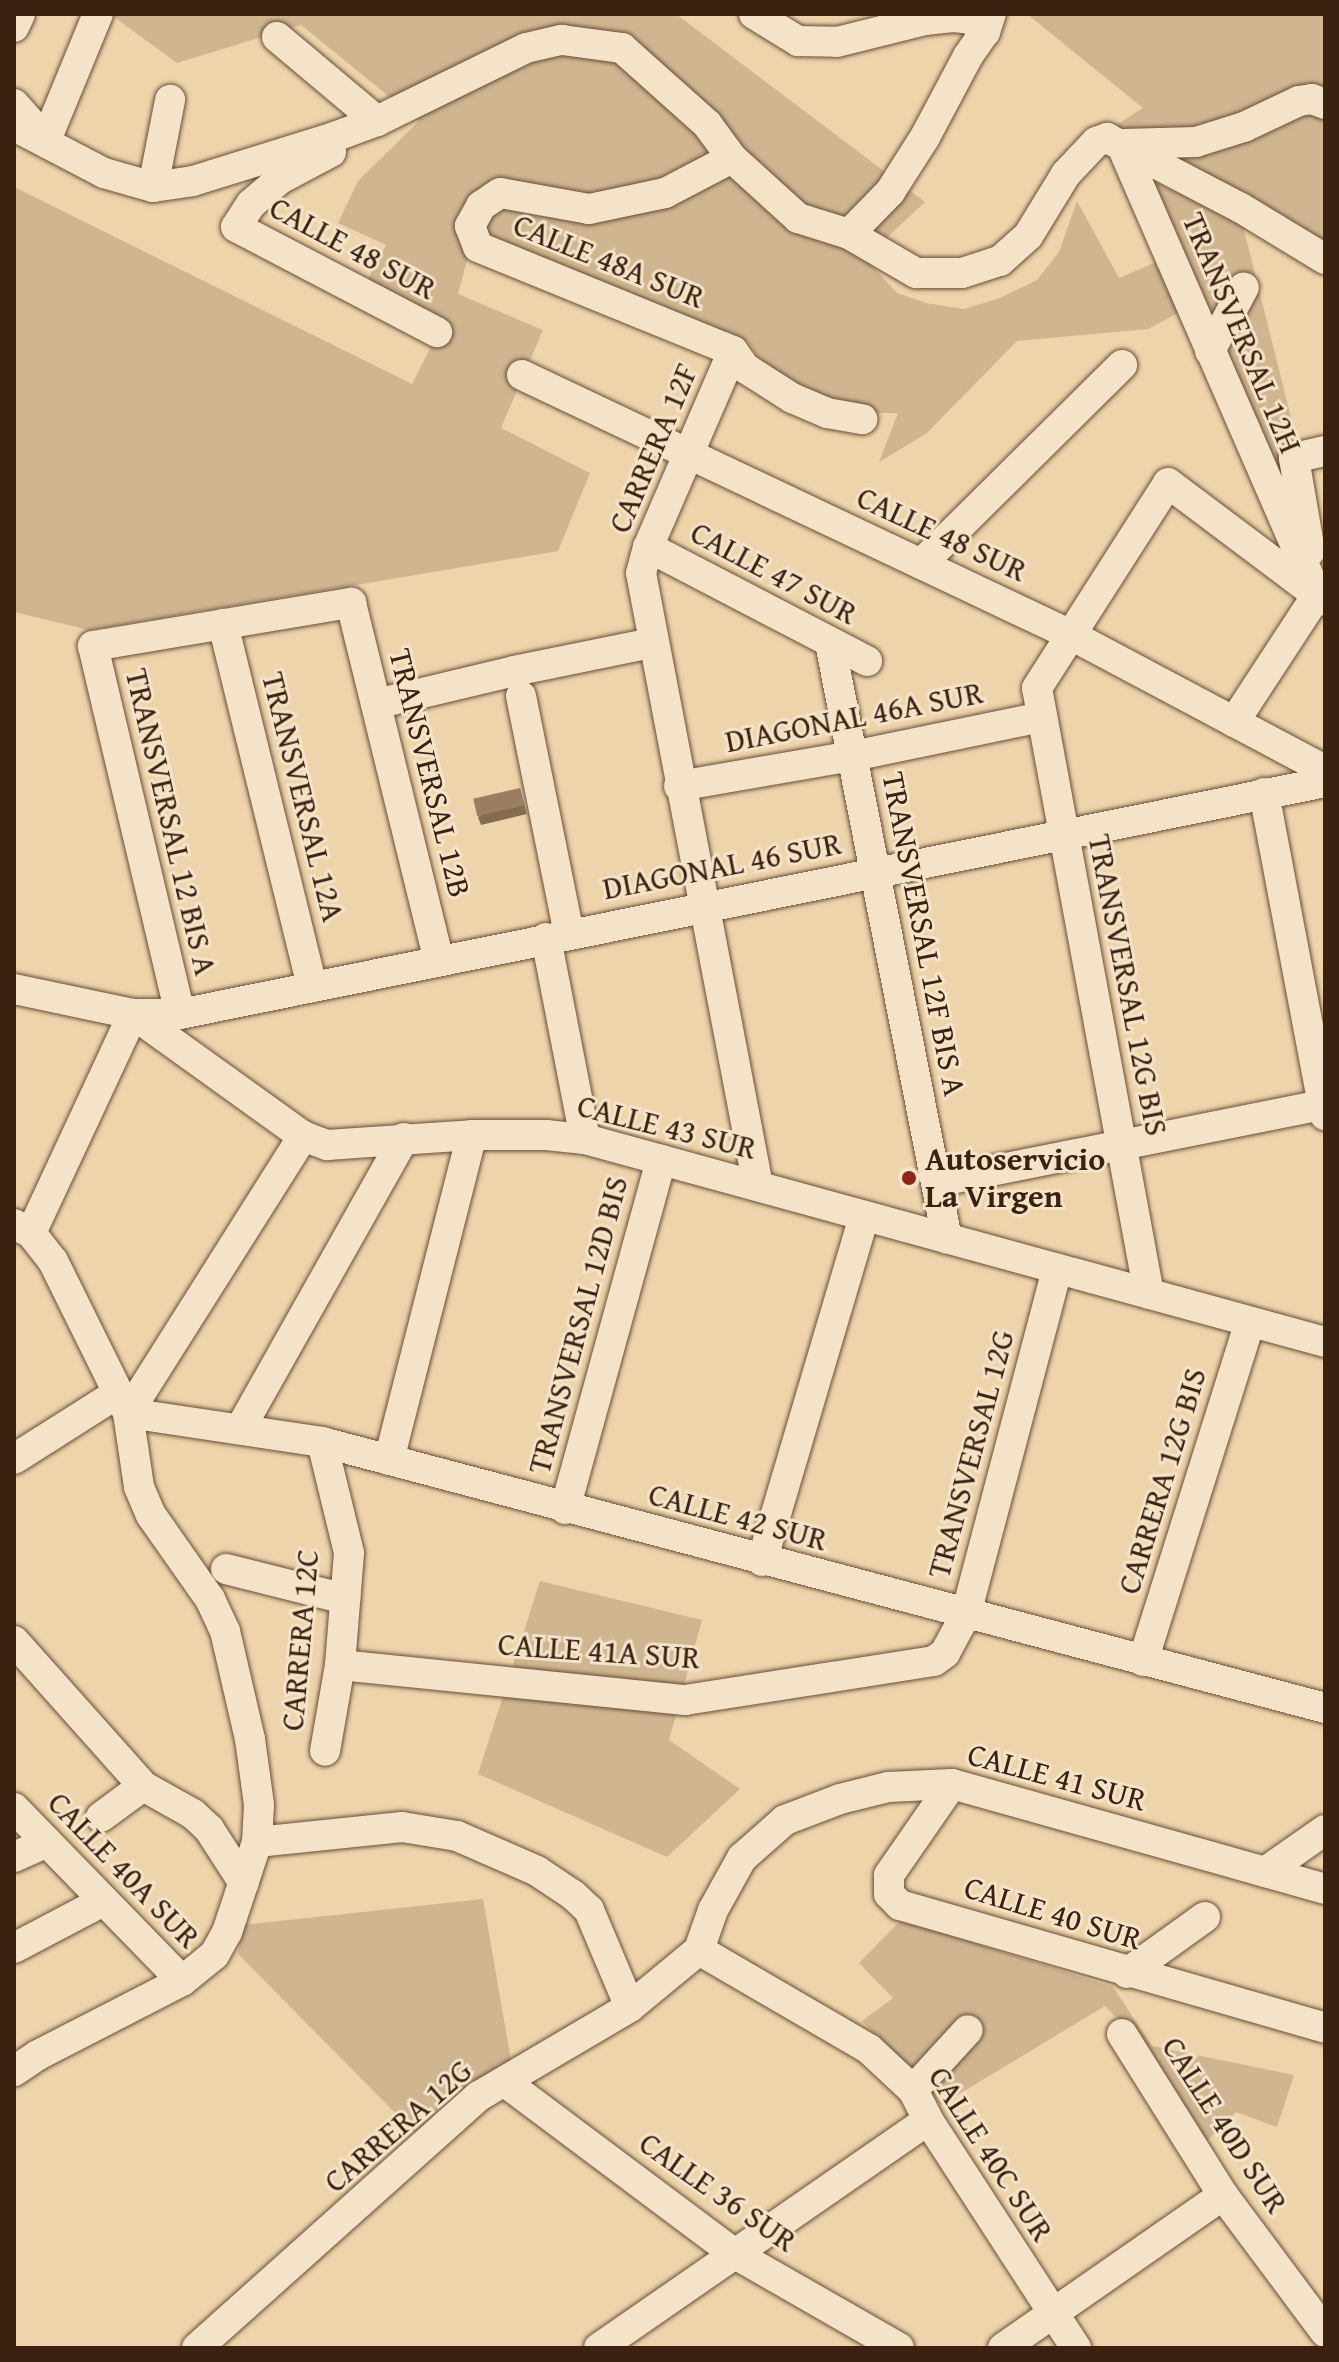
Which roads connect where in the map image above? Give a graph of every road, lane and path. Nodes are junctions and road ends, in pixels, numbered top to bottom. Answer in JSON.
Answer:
{"nodes":[{"id":1,"x":20,"y":14,"type":"edge"},
{"id":2,"x":98,"y":14,"type":"edge"},
{"id":3,"x":754,"y":14,"type":"edge"},
{"id":4,"x":988,"y":23,"type":"edge"},
{"id":5,"x":14,"y":27,"type":"edge"},
{"id":6,"x":277,"y":37,"type":"dead end"},
{"id":7,"x":170,"y":100,"type":"dead end"},
{"id":8,"x":411,"y":103,"type":"junction"},
{"id":9,"x":14,"y":104,"type":"edge"},
{"id":10,"x":1325,"y":104,"type":"edge"},
{"id":11,"x":377,"y":121,"type":"junction"},
{"id":12,"x":14,"y":126,"type":"edge"},
{"id":13,"x":46,"y":140,"type":"junction"},
{"id":14,"x":1121,"y":144,"type":"junction"},
{"id":15,"x":732,"y":158,"type":"junction"},
{"id":16,"x":153,"y":187,"type":"junction"},
{"id":17,"x":849,"y":234,"type":"junction"},
{"id":18,"x":1325,"y":259,"type":"edge"},
{"id":19,"x":1244,"y":287,"type":"dead end"},
{"id":20,"x":437,"y":332,"type":"dead end"},
{"id":21,"x":733,"y":351,"type":"junction"},
{"id":22,"x":1210,"y":351,"type":"junction"},
{"id":23,"x":1122,"y":365,"type":"dead end"},
{"id":24,"x":522,"y":375,"type":"dead end"},
{"id":25,"x":862,"y":419,"type":"dead end"},
{"id":26,"x":1325,"y":451,"type":"edge"},
{"id":27,"x":690,"y":455,"type":"junction"},
{"id":28,"x":645,"y":560,"type":"junction"},
{"id":29,"x":921,"y":564,"type":"junction"},
{"id":30,"x":1321,"y":598,"type":"edge"},
{"id":31,"x":223,"y":624,"type":"junction"},
{"id":32,"x":1071,"y":635,"type":"junction"},
{"id":33,"x":652,"y":643,"type":"junction"},
{"id":34,"x":830,"y":643,"type":"junction"},
{"id":35,"x":867,"y":661,"type":"dead end"},
{"id":36,"x":521,"y":696,"type":"dead end"},
{"id":37,"x":1039,"y":703,"type":"junction"},
{"id":38,"x":376,"y":704,"type":"junction"},
{"id":39,"x":1234,"y":722,"type":"junction"},
{"id":40,"x":853,"y":756,"type":"junction"},
{"id":41,"x":1325,"y":770,"type":"edge"},
{"id":42,"x":1325,"y":782,"type":"edge"},
{"id":43,"x":679,"y":786,"type":"junction"},
{"id":44,"x":1264,"y":793,"type":"junction"},
{"id":45,"x":1063,"y":834,"type":"junction"},
{"id":46,"x":875,"y":871,"type":"junction"},
{"id":47,"x":704,"y":905,"type":"junction"},
{"id":48,"x":558,"y":936,"type":"junction"},
{"id":49,"x":439,"y":960,"type":"junction"},
{"id":50,"x":312,"y":987,"type":"junction"},
{"id":51,"x":14,"y":989,"type":"edge"},
{"id":52,"x":133,"y":1014,"type":"junction"},
{"id":53,"x":180,"y":1014,"type":"junction"},
{"id":54,"x":1324,"y":1108,"type":"edge"},
{"id":55,"x":472,"y":1135,"type":"junction"},
{"id":56,"x":303,"y":1136,"type":"junction"},
{"id":57,"x":404,"y":1138,"type":"junction"},
{"id":58,"x":585,"y":1139,"type":"junction"},
{"id":59,"x":1121,"y":1146,"type":"junction"},
{"id":60,"x":661,"y":1160,"type":"junction"},
{"id":61,"x":936,"y":1182,"type":"junction"},
{"id":62,"x":758,"y":1186,"type":"junction"},
{"id":63,"x":864,"y":1216,"type":"junction"},
{"id":64,"x":23,"y":1229,"type":"edge"},
{"id":65,"x":947,"y":1239,"type":"junction"},
{"id":66,"x":1057,"y":1269,"type":"junction"},
{"id":67,"x":1149,"y":1294,"type":"junction"},
{"id":68,"x":1250,"y":1322,"type":"junction"},
{"id":69,"x":1325,"y":1342,"type":"edge"},
{"id":70,"x":123,"y":1403,"type":"junction"},
{"id":71,"x":240,"y":1429,"type":"junction"},
{"id":72,"x":322,"y":1442,"type":"junction"},
{"id":73,"x":14,"y":1459,"type":"edge"},
{"id":74,"x":389,"y":1460,"type":"junction"},
{"id":75,"x":565,"y":1509,"type":"junction"},
{"id":76,"x":762,"y":1561,"type":"junction"},
{"id":77,"x":226,"y":1569,"type":"dead end"},
{"id":78,"x":345,"y":1599,"type":"junction"},
{"id":79,"x":966,"y":1614,"type":"junction"},
{"id":80,"x":14,"y":1641,"type":"edge"},
{"id":81,"x":945,"y":1653,"type":"joint"},
{"id":82,"x":1143,"y":1661,"type":"junction"},
{"id":83,"x":340,"y":1665,"type":"junction"},
{"id":84,"x":1325,"y":1708,"type":"edge"},
{"id":85,"x":325,"y":1751,"type":"dead end"},
{"id":86,"x":952,"y":1784,"type":"junction"},
{"id":87,"x":143,"y":1786,"type":"junction"},
{"id":88,"x":14,"y":1808,"type":"edge"},
{"id":89,"x":101,"y":1817,"type":"dead end"},
{"id":90,"x":1325,"y":1830,"type":"edge"},
{"id":91,"x":47,"y":1842,"type":"junction"},
{"id":92,"x":257,"y":1842,"type":"junction"},
{"id":93,"x":14,"y":1857,"type":"edge"},
{"id":94,"x":1265,"y":1872,"type":"junction"},
{"id":95,"x":244,"y":1883,"type":"junction"},
{"id":96,"x":1325,"y":1889,"type":"edge"},
{"id":97,"x":103,"y":1901,"type":"junction"},
{"id":98,"x":1205,"y":1917,"type":"dead end"},
{"id":99,"x":14,"y":1948,"type":"edge"},
{"id":100,"x":699,"y":1950,"type":"junction"},
{"id":101,"x":1127,"y":1973,"type":"junction"},
{"id":102,"x":182,"y":1981,"type":"junction"},
{"id":103,"x":630,"y":2007,"type":"junction"},
{"id":104,"x":1325,"y":2028,"type":"edge"},
{"id":105,"x":968,"y":2030,"type":"dead end"},
{"id":106,"x":1122,"y":2034,"type":"dead end"},
{"id":107,"x":14,"y":2071,"type":"edge"},
{"id":108,"x":505,"y":2082,"type":"junction"},
{"id":109,"x":913,"y":2090,"type":"junction"},
{"id":110,"x":928,"y":2120,"type":"junction"},
{"id":111,"x":1223,"y":2195,"type":"junction"},
{"id":112,"x":735,"y":2254,"type":"junction"},
{"id":113,"x":1052,"y":2315,"type":"junction"},
{"id":114,"x":1325,"y":2332,"type":"edge"},
{"id":115,"x":197,"y":2348,"type":"edge"},
{"id":116,"x":599,"y":2348,"type":"edge"},
{"id":117,"x":899,"y":2348,"type":"edge"},
{"id":118,"x":1003,"y":2348,"type":"edge"},
{"id":119,"x":1076,"y":2348,"type":"edge"}],
"edges":[{"from":1,"to":5,"type":"street"},
{"from":2,"to":13,"type":"street"},
{"from":3,"to":4,"type":"street"},
{"from":4,"to":17,"type":"street"},
{"from":6,"to":11,"type":"street"},
{"from":7,"to":16,"type":"street"},
{"from":8,"to":11,"type":"street"},
{"from":8,"to":15,"type":"street"},
{"from":8,"to":20,"type":"street","name":"CALLE 48 SUR"},
{"from":9,"to":13,"type":"street"},
{"from":10,"to":14,"type":"street"},
{"from":11,"to":16,"type":"street"},
{"from":12,"to":13,"type":"street"},
{"from":13,"to":16,"type":"street"},
{"from":14,"to":17,"type":"street"},
{"from":14,"to":18,"type":"street"},
{"from":14,"to":22,"type":"street","name":"TRANSVERSAL 12H"},
{"from":15,"to":17,"type":"street"},
{"from":15,"to":21,"type":"street","name":"CALLE 48A SUR"},
{"from":19,"to":22,"type":"street"},
{"from":21,"to":25,"type":"street"},
{"from":21,"to":27,"type":"street","name":"CARRERA 12F"},
{"from":22,"to":30,"type":"street","name":"TRANSVERSAL 12H"},
{"from":23,"to":29,"type":"street"},
{"from":24,"to":27,"type":"street","name":"CALLE 48 SUR"},
{"from":26,"to":30,"type":"street"},
{"from":27,"to":28,"type":"street","name":"CARRERA 12F"},
{"from":27,"to":29,"type":"street","name":"CALLE 48 SUR"},
{"from":28,"to":33,"type":"street"},
{"from":28,"to":34,"type":"street","name":"CALLE 47 SUR"},
{"from":29,"to":32,"type":"street","name":"CALLE 48 SUR"},
{"from":30,"to":32,"type":"street"},
{"from":30,"to":39,"type":"street"},
{"from":31,"to":38,"type":"street","name":"TRANSVERSAL 12B"},
{"from":31,"to":50,"type":"street","name":"TRANSVERSAL 12A"},
{"from":31,"to":53,"type":"street","name":"TRANSVERSAL 12 BIS A"},
{"from":32,"to":37,"type":"street"},
{"from":32,"to":39,"type":"street","name":"CALLE 48 SUR"},
{"from":33,"to":38,"type":"street"},
{"from":33,"to":43,"type":"street"},
{"from":34,"to":35,"type":"street","name":"CALLE 47 SUR"},
{"from":34,"to":40,"type":"street","name":"TRANSVERSAL 12F BIS A"},
{"from":36,"to":48,"type":"street"},
{"from":37,"to":40,"type":"street","name":"DIAGONAL 46A SUR"},
{"from":37,"to":45,"type":"street","name":"TRANSVERSAL 12G BIS"},
{"from":38,"to":49,"type":"street","name":"TRANSVERSAL 12B"},
{"from":39,"to":41,"type":"street","name":"CALLE 48 SUR"},
{"from":40,"to":43,"type":"street","name":"DIAGONAL 46A SUR"},
{"from":40,"to":46,"type":"street","name":"TRANSVERSAL 12F BIS A"},
{"from":42,"to":44,"type":"street","name":"DIAGONAL 46 SUR"},
{"from":43,"to":47,"type":"street"},
{"from":44,"to":45,"type":"street","name":"DIAGONAL 46 SUR"},
{"from":44,"to":54,"type":"street"},
{"from":45,"to":46,"type":"street","name":"DIAGONAL 46 SUR"},
{"from":45,"to":59,"type":"street","name":"TRANSVERSAL 12G BIS"},
{"from":46,"to":47,"type":"street","name":"DIAGONAL 46 SUR"},
{"from":46,"to":61,"type":"street","name":"TRANSVERSAL 12F BIS A"},
{"from":47,"to":48,"type":"street","name":"DIAGONAL 46 SUR"},
{"from":47,"to":62,"type":"street"},
{"from":48,"to":49,"type":"street","name":"DIAGONAL 46 SUR"},
{"from":48,"to":58,"type":"street"},
{"from":49,"to":50,"type":"street","name":"DIAGONAL 46 SUR"},
{"from":50,"to":53,"type":"street","name":"DIAGONAL 46 SUR"},
{"from":51,"to":52,"type":"street","name":"CALLE 43 SUR"},
{"from":52,"to":53,"type":"street","name":"DIAGONAL 46 SUR"},
{"from":52,"to":56,"type":"street","name":"CALLE 43 SUR"},
{"from":52,"to":64,"type":"street"},
{"from":54,"to":59,"type":"street"},
{"from":55,"to":57,"type":"street","name":"CALLE 43 SUR"},
{"from":55,"to":58,"type":"street","name":"CALLE 43 SUR"},
{"from":55,"to":74,"type":"street"},
{"from":56,"to":57,"type":"street","name":"CALLE 43 SUR"},
{"from":56,"to":70,"type":"street"},
{"from":57,"to":71,"type":"street"},
{"from":58,"to":60,"type":"street","name":"CALLE 43 SUR"},
{"from":59,"to":61,"type":"street"},
{"from":59,"to":67,"type":"street","name":"TRANSVERSAL 12G BIS"},
{"from":60,"to":62,"type":"street","name":"CALLE 43 SUR"},
{"from":60,"to":75,"type":"street","name":"TRANSVERSAL 12D BIS"},
{"from":61,"to":65,"type":"street","name":"TRANSVERSAL 12F BIS A"},
{"from":62,"to":63,"type":"street","name":"CALLE 43 SUR"},
{"from":63,"to":65,"type":"street","name":"CALLE 43 SUR"},
{"from":63,"to":76,"type":"street"},
{"from":64,"to":70,"type":"street"},
{"from":65,"to":66,"type":"street","name":"CALLE 43 SUR"},
{"from":66,"to":67,"type":"street","name":"CALLE 43 SUR"},
{"from":66,"to":79,"type":"street","name":"TRANSVERSAL 12G"},
{"from":67,"to":68,"type":"street","name":"CALLE 43 SUR"},
{"from":68,"to":69,"type":"street","name":"CALLE 43 SUR"},
{"from":68,"to":82,"type":"street","name":"CARRERA 12G BIS"},
{"from":70,"to":71,"type":"street","name":"CALLE 42 SUR"},
{"from":70,"to":73,"type":"street"},
{"from":70,"to":92,"type":"street"},
{"from":71,"to":72,"type":"street","name":"CALLE 42 SUR"},
{"from":72,"to":74,"type":"street","name":"CALLE 42 SUR"},
{"from":72,"to":78,"type":"street","name":"CARRERA 12C"},
{"from":74,"to":75,"type":"street","name":"CALLE 42 SUR"},
{"from":75,"to":76,"type":"street","name":"CALLE 42 SUR"},
{"from":76,"to":79,"type":"street","name":"CALLE 42 SUR"},
{"from":77,"to":78,"type":"street"},
{"from":78,"to":83,"type":"street","name":"CARRERA 12C"},
{"from":79,"to":81,"type":"street","name":"TRANSVERSAL 12G"},
{"from":79,"to":82,"type":"street","name":"CALLE 42 SUR"},
{"from":80,"to":87,"type":"street"},
{"from":81,"to":83,"type":"street","name":"CALLE 41A SUR"},
{"from":82,"to":84,"type":"street","name":"CALLE 42 SUR"},
{"from":83,"to":85,"type":"street","name":"CARRERA 12C"},
{"from":86,"to":94,"type":"street","name":"CALLE 41 SUR"},
{"from":86,"to":100,"type":"street","name":"CALLE 41 SUR"},
{"from":86,"to":101,"type":"street","name":"CALLE 40 SUR"},
{"from":87,"to":89,"type":"street"},
{"from":87,"to":95,"type":"street"},
{"from":88,"to":91,"type":"street","name":"CALLE 40A SUR"},
{"from":90,"to":94,"type":"street"},
{"from":91,"to":93,"type":"street"},
{"from":91,"to":97,"type":"street","name":"CALLE 40A SUR"},
{"from":92,"to":95,"type":"street"},
{"from":92,"to":103,"type":"street"},
{"from":94,"to":96,"type":"street","name":"CALLE 41 SUR"},
{"from":95,"to":102,"type":"street"},
{"from":97,"to":99,"type":"street"},
{"from":97,"to":102,"type":"street","name":"CALLE 40A SUR"},
{"from":98,"to":101,"type":"street"},
{"from":100,"to":103,"type":"street","name":"CARRERA 12G"},
{"from":100,"to":109,"type":"street","name":"CALLE 40C SUR"},
{"from":101,"to":104,"type":"street","name":"CALLE 40 SUR"},
{"from":102,"to":107,"type":"street"},
{"from":103,"to":108,"type":"street","name":"CARRERA 12G"},
{"from":105,"to":109,"type":"street"},
{"from":106,"to":111,"type":"street","name":"CALLE 40D SUR"},
{"from":108,"to":112,"type":"street","name":"CALLE 36 SUR"},
{"from":108,"to":115,"type":"street","name":"CARRERA 12G"},
{"from":109,"to":110,"type":"street","name":"CALLE 40C SUR"},
{"from":110,"to":112,"type":"street"},
{"from":110,"to":113,"type":"street","name":"CALLE 40C SUR"},
{"from":111,"to":113,"type":"street"},
{"from":111,"to":114,"type":"street","name":"CALLE 40D SUR"},
{"from":112,"to":116,"type":"street"},
{"from":112,"to":117,"type":"street","name":"CALLE 36 SUR"},
{"from":113,"to":118,"type":"street"},
{"from":113,"to":119,"type":"street","name":"CALLE 40C SUR"}]}
